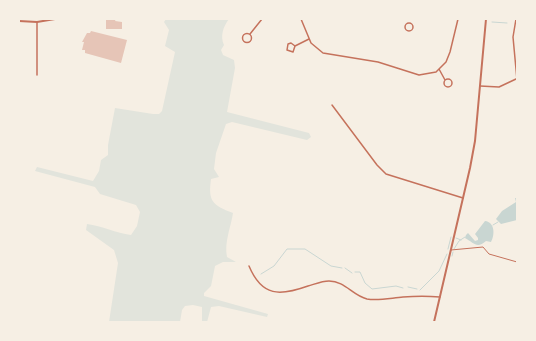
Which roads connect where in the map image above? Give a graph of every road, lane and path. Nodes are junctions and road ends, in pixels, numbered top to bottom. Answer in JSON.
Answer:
{"nodes":[{"id":1,"x":55,"y":19,"type":"edge"},
{"id":2,"x":262,"y":19,"type":"edge"},
{"id":3,"x":301,"y":19,"type":"edge"},
{"id":4,"x":355,"y":19,"type":"edge"},
{"id":5,"x":361,"y":19,"type":"edge"},
{"id":6,"x":411,"y":19,"type":"edge"},
{"id":7,"x":458,"y":19,"type":"edge"},
{"id":8,"x":486,"y":19,"type":"edge"},
{"id":9,"x":516,"y":19,"type":"edge"},
{"id":10,"x":19,"y":21,"type":"edge"},
{"id":11,"x":37,"y":22,"type":"junction"},
{"id":12,"x":410,"y":23,"type":"junction"},
{"id":13,"x":249,"y":34,"type":"junction"},
{"id":14,"x":309,"y":39,"type":"junction"},
{"id":15,"x":295,"y":46,"type":"junction"},
{"id":16,"x":439,"y":69,"type":"junction"},
{"id":17,"x":37,"y":75,"type":"dead end"},
{"id":18,"x":445,"y":80,"type":"junction"},
{"id":19,"x":517,"y":80,"type":"edge"},
{"id":20,"x":480,"y":86,"type":"junction"},
{"id":21,"x":332,"y":105,"type":"dead end"},
{"id":22,"x":463,"y":198,"type":"junction"},
{"id":23,"x":451,"y":250,"type":"junction"},
{"id":24,"x":517,"y":262,"type":"edge"},
{"id":25,"x":249,"y":266,"type":"dead end"},
{"id":26,"x":440,"y":297,"type":"junction"},
{"id":27,"x":434,"y":322,"type":"edge"}],
"edges":[{"from":1,"to":11,"type":"street"},
{"from":2,"to":13,"type":"street"},
{"from":3,"to":14,"type":"street"},
{"from":4,"to":5,"type":"street"},
{"from":6,"to":12,"type":"street"},
{"from":7,"to":16,"type":"street"},
{"from":8,"to":20,"type":"street"},
{"from":9,"to":19,"type":"street"},
{"from":10,"to":11,"type":"street"},
{"from":11,"to":17,"type":"street"},
{"from":12,"to":12,"type":"street"},
{"from":13,"to":13,"type":"street"},
{"from":14,"to":15,"type":"street"},
{"from":14,"to":16,"type":"street"},
{"from":15,"to":15,"type":"street"},
{"from":16,"to":18,"type":"street"},
{"from":18,"to":18,"type":"street"},
{"from":19,"to":20,"type":"street"},
{"from":20,"to":22,"type":"street"},
{"from":21,"to":22,"type":"street"},
{"from":22,"to":23,"type":"street"},
{"from":23,"to":24,"type":"lane"},
{"from":23,"to":26,"type":"street"},
{"from":25,"to":26,"type":"street"},
{"from":26,"to":27,"type":"street"}]}
